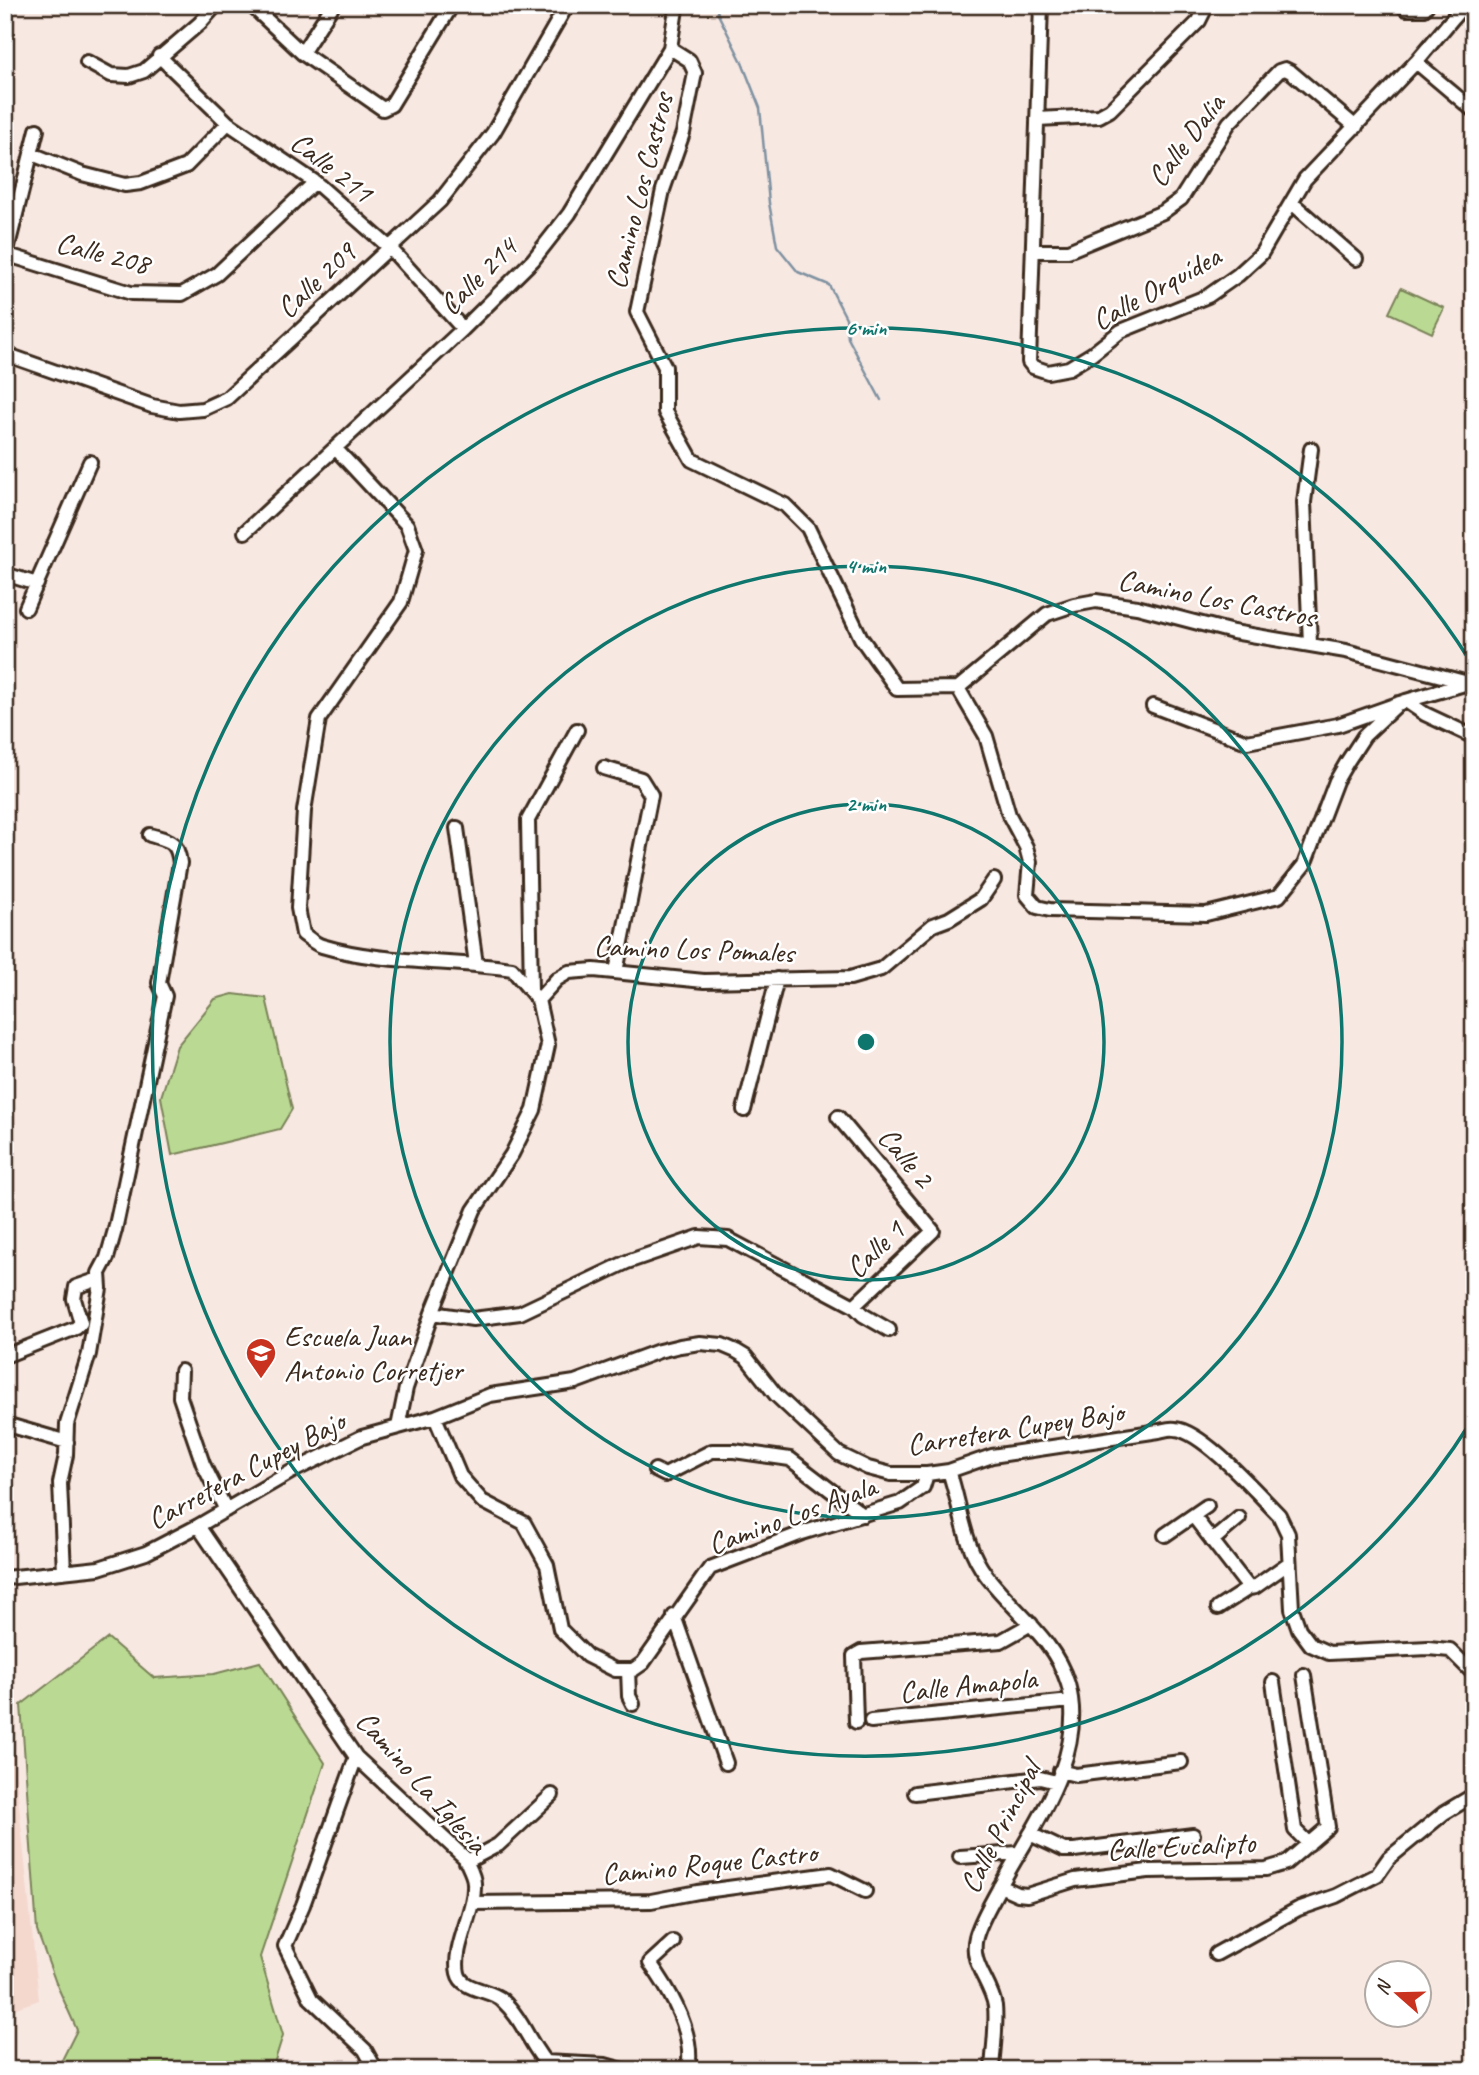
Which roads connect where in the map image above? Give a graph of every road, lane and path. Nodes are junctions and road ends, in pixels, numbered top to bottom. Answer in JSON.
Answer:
{"nodes":[{"id":1,"x":216,"y":5,"type":"edge"},
{"id":2,"x":251,"y":5,"type":"edge"},
{"id":3,"x":333,"y":5,"type":"edge"},
{"id":4,"x":452,"y":5,"type":"edge"},
{"id":5,"x":567,"y":5,"type":"edge"},
{"id":6,"x":674,"y":5,"type":"edge"},
{"id":7,"x":1041,"y":5,"type":"edge"},
{"id":8,"x":1208,"y":5,"type":"edge"},
{"id":9,"x":1427,"y":5,"type":"edge"},
{"id":10,"x":1464,"y":5,"type":"edge"},
{"id":11,"x":1404,"y":7,"type":"edge"},
{"id":12,"x":670,"y":48,"type":"junction"},
{"id":13,"x":302,"y":53,"type":"junction"},
{"id":14,"x":159,"y":56,"type":"junction"},
{"id":15,"x":87,"y":62,"type":"dead end"},
{"id":16,"x":1416,"y":62,"type":"junction"},
{"id":17,"x":1474,"y":111,"type":"edge"},
{"id":18,"x":1037,"y":119,"type":"junction"},
{"id":19,"x":228,"y":123,"type":"junction"},
{"id":20,"x":1356,"y":127,"type":"junction"},
{"id":21,"x":37,"y":130,"type":"dead end"},
{"id":22,"x":32,"y":154,"type":"junction"},
{"id":23,"x":315,"y":182,"type":"junction"},
{"id":24,"x":1292,"y":203,"type":"junction"},
{"id":25,"x":390,"y":248,"type":"junction"},
{"id":26,"x":1033,"y":251,"type":"junction"},
{"id":27,"x":6,"y":256,"type":"edge"},
{"id":28,"x":1356,"y":259,"type":"dead end"},
{"id":29,"x":463,"y":328,"type":"junction"},
{"id":30,"x":5,"y":354,"type":"edge"},
{"id":31,"x":335,"y":448,"type":"junction"},
{"id":32,"x":1311,"y":449,"type":"dead end"},
{"id":33,"x":90,"y":462,"type":"dead end"},
{"id":34,"x":245,"y":532,"type":"dead end"},
{"id":35,"x":5,"y":574,"type":"edge"},
{"id":36,"x":37,"y":584,"type":"junction"},
{"id":37,"x":26,"y":608,"type":"dead end"},
{"id":38,"x":1310,"y":644,"type":"junction"},
{"id":39,"x":1471,"y":682,"type":"edge"},
{"id":40,"x":958,"y":688,"type":"junction"},
{"id":41,"x":1402,"y":702,"type":"junction"},
{"id":42,"x":1153,"y":706,"type":"dead end"},
{"id":43,"x":577,"y":730,"type":"dead end"},
{"id":44,"x":1474,"y":737,"type":"edge"},
{"id":45,"x":604,"y":768,"type":"dead end"},
{"id":46,"x":457,"y":828,"type":"dead end"},
{"id":47,"x":150,"y":835,"type":"dead end"},
{"id":48,"x":995,"y":880,"type":"dead end"},
{"id":49,"x":476,"y":964,"type":"junction"},
{"id":50,"x":616,"y":972,"type":"junction"},
{"id":51,"x":777,"y":979,"type":"junction"},
{"id":52,"x":534,"y":996,"type":"junction"},
{"id":53,"x":744,"y":1110,"type":"dead end"},
{"id":54,"x":838,"y":1117,"type":"dead end"},
{"id":55,"x":933,"y":1231,"type":"joint"},
{"id":56,"x":99,"y":1279,"type":"junction"},
{"id":57,"x":854,"y":1306,"type":"junction"},
{"id":58,"x":432,"y":1314,"type":"junction"},
{"id":59,"x":889,"y":1330,"type":"dead end"},
{"id":60,"x":5,"y":1356,"type":"edge"},
{"id":61,"x":181,"y":1371,"type":"dead end"},
{"id":62,"x":435,"y":1417,"type":"junction"},
{"id":63,"x":5,"y":1424,"type":"edge"},
{"id":64,"x":398,"y":1427,"type":"junction"},
{"id":65,"x":66,"y":1443,"type":"junction"},
{"id":66,"x":655,"y":1470,"type":"dead end"},
{"id":67,"x":949,"y":1471,"type":"junction"},
{"id":68,"x":928,"y":1474,"type":"junction"},
{"id":69,"x":1207,"y":1506,"type":"dead end"},
{"id":70,"x":226,"y":1510,"type":"junction"},
{"id":71,"x":863,"y":1515,"type":"junction"},
{"id":72,"x":1194,"y":1517,"type":"junction"},
{"id":73,"x":1240,"y":1518,"type":"dead end"},
{"id":74,"x":198,"y":1526,"type":"junction"},
{"id":75,"x":1165,"y":1535,"type":"dead end"},
{"id":76,"x":1212,"y":1541,"type":"junction"},
{"id":77,"x":1289,"y":1563,"type":"junction"},
{"id":78,"x":64,"y":1572,"type":"junction"},
{"id":79,"x":5,"y":1578,"type":"edge"},
{"id":80,"x":1249,"y":1588,"type":"junction"},
{"id":81,"x":1218,"y":1608,"type":"dead end"},
{"id":82,"x":674,"y":1616,"type":"junction"},
{"id":83,"x":1031,"y":1624,"type":"junction"},
{"id":84,"x":628,"y":1670,"type":"junction"},
{"id":85,"x":1474,"y":1674,"type":"edge"},
{"id":86,"x":1304,"y":1675,"type":"dead end"},
{"id":87,"x":1273,"y":1682,"type":"dead end"},
{"id":88,"x":1070,"y":1700,"type":"junction"},
{"id":89,"x":634,"y":1704,"type":"dead end"},
{"id":90,"x":871,"y":1721,"type":"dead end"},
{"id":91,"x":856,"y":1722,"type":"dead end"},
{"id":92,"x":356,"y":1756,"type":"junction"},
{"id":93,"x":1181,"y":1762,"type":"dead end"},
{"id":94,"x":726,"y":1763,"type":"dead end"},
{"id":95,"x":1058,"y":1777,"type":"junction"},
{"id":96,"x":915,"y":1793,"type":"dead end"},
{"id":97,"x":552,"y":1795,"type":"dead end"},
{"id":98,"x":1474,"y":1795,"type":"edge"},
{"id":99,"x":1030,"y":1834,"type":"junction"},
{"id":100,"x":1194,"y":1835,"type":"dead end"},
{"id":101,"x":1309,"y":1844,"type":"junction"},
{"id":102,"x":1018,"y":1853,"type":"junction"},
{"id":103,"x":960,"y":1857,"type":"dead end"},
{"id":104,"x":466,"y":1862,"type":"junction"},
{"id":105,"x":1000,"y":1886,"type":"junction"},
{"id":106,"x":865,"y":1891,"type":"dead end"},
{"id":107,"x":472,"y":1903,"type":"junction"},
{"id":108,"x":673,"y":1942,"type":"dead end"},
{"id":109,"x":1216,"y":1954,"type":"dead end"},
{"id":110,"x":548,"y":2066,"type":"edge"},
{"id":111,"x":376,"y":2070,"type":"edge"},
{"id":112,"x":623,"y":2070,"type":"edge"},
{"id":113,"x":688,"y":2070,"type":"edge"},
{"id":114,"x":992,"y":2070,"type":"edge"}],
"edges":[{"from":1,"to":14,"type":"street"},
{"from":2,"to":13,"type":"street"},
{"from":3,"to":13,"type":"street"},
{"from":4,"to":13,"type":"street"},
{"from":5,"to":25,"type":"street","name":"Calle 209"},
{"from":6,"to":12,"type":"street","name":"Calle 214"},
{"from":7,"to":18,"type":"street","name":"Calle Orquídea"},
{"from":8,"to":18,"type":"street"},
{"from":9,"to":11,"type":"street"},
{"from":10,"to":16,"type":"street","name":"Calle Orquídea"},
{"from":12,"to":29,"type":"street","name":"Calle 214"},
{"from":12,"to":40,"type":"street","name":"Camino Los Castros"},
{"from":14,"to":15,"type":"street"},
{"from":14,"to":19,"type":"street","name":"Calle 211"},
{"from":16,"to":17,"type":"street"},
{"from":16,"to":20,"type":"street","name":"Calle Orquídea"},
{"from":18,"to":26,"type":"street","name":"Calle Orquídea"},
{"from":19,"to":22,"type":"street"},
{"from":19,"to":23,"type":"street","name":"Calle 211"},
{"from":20,"to":24,"type":"street","name":"Calle Orquídea"},
{"from":20,"to":26,"type":"street","name":"Calle Dalia"},
{"from":21,"to":22,"type":"street"},
{"from":22,"to":27,"type":"street"},
{"from":23,"to":25,"type":"street","name":"Calle 211"},
{"from":23,"to":27,"type":"street","name":"Calle 208"},
{"from":24,"to":26,"type":"street","name":"Calle Orquídea"},
{"from":24,"to":28,"type":"street"},
{"from":25,"to":29,"type":"street","name":"Calle 211"},
{"from":25,"to":30,"type":"street","name":"Calle 209"},
{"from":29,"to":31,"type":"street","name":"Calle 214"},
{"from":31,"to":34,"type":"street","name":"Calle 214"},
{"from":31,"to":49,"type":"street"},
{"from":32,"to":38,"type":"street"},
{"from":33,"to":36,"type":"street"},
{"from":35,"to":36,"type":"street"},
{"from":36,"to":37,"type":"street"},
{"from":38,"to":39,"type":"street","name":"Camino Los Castros"},
{"from":38,"to":40,"type":"street","name":"Camino Los Castros"},
{"from":39,"to":41,"type":"street"},
{"from":40,"to":41,"type":"street"},
{"from":41,"to":42,"type":"street"},
{"from":41,"to":44,"type":"street"},
{"from":43,"to":52,"type":"street"},
{"from":45,"to":50,"type":"street"},
{"from":46,"to":49,"type":"street"},
{"from":47,"to":56,"type":"street"},
{"from":48,"to":51,"type":"street","name":"Camino Los Pomales"},
{"from":49,"to":52,"type":"street"},
{"from":50,"to":51,"type":"street","name":"Camino Los Pomales"},
{"from":50,"to":52,"type":"street","name":"Camino Los Pomales"},
{"from":51,"to":53,"type":"street"},
{"from":52,"to":58,"type":"street"},
{"from":54,"to":55,"type":"street","name":"Calle 2"},
{"from":55,"to":57,"type":"street","name":"Calle 1"},
{"from":56,"to":60,"type":"street"},
{"from":56,"to":65,"type":"street"},
{"from":57,"to":58,"type":"street"},
{"from":57,"to":59,"type":"street"},
{"from":58,"to":64,"type":"street"},
{"from":61,"to":70,"type":"street"},
{"from":62,"to":64,"type":"street","name":"Carretera Cupey Bajo"},
{"from":62,"to":68,"type":"street","name":"Carretera Cupey Bajo"},
{"from":62,"to":84,"type":"street"},
{"from":63,"to":65,"type":"street"},
{"from":64,"to":70,"type":"street","name":"Carretera Cupey Bajo"},
{"from":65,"to":78,"type":"street"},
{"from":66,"to":71,"type":"street"},
{"from":67,"to":68,"type":"street","name":"Carretera Cupey Bajo"},
{"from":67,"to":77,"type":"street","name":"Carretera Cupey Bajo"},
{"from":67,"to":83,"type":"street","name":"Calle Principal"},
{"from":68,"to":71,"type":"street","name":"Camino Los Ayala"},
{"from":69,"to":72,"type":"street"},
{"from":70,"to":74,"type":"street","name":"Carretera Cupey Bajo"},
{"from":71,"to":82,"type":"street","name":"Camino Los Ayala"},
{"from":72,"to":75,"type":"street"},
{"from":72,"to":76,"type":"street"},
{"from":73,"to":76,"type":"street"},
{"from":74,"to":78,"type":"street","name":"Carretera Cupey Bajo"},
{"from":74,"to":92,"type":"street","name":"Camino La Iglesia"},
{"from":76,"to":80,"type":"street"},
{"from":77,"to":80,"type":"street"},
{"from":77,"to":85,"type":"street","name":"Carretera Cupey Bajo"},
{"from":78,"to":79,"type":"street","name":"Carretera Cupey Bajo"},
{"from":80,"to":81,"type":"street"},
{"from":82,"to":84,"type":"street","name":"Camino Los Ayala"},
{"from":82,"to":94,"type":"street"},
{"from":83,"to":88,"type":"street","name":"Calle Principal"},
{"from":83,"to":91,"type":"street"},
{"from":84,"to":89,"type":"street"},
{"from":86,"to":101,"type":"street","name":"Calle Eucalipto"},
{"from":87,"to":101,"type":"street"},
{"from":88,"to":90,"type":"street","name":"Calle Amapola"},
{"from":88,"to":95,"type":"street","name":"Calle Principal"},
{"from":92,"to":104,"type":"street","name":"Camino La Iglesia"},
{"from":92,"to":111,"type":"street"},
{"from":93,"to":95,"type":"street"},
{"from":95,"to":96,"type":"street"},
{"from":95,"to":99,"type":"street","name":"Calle Principal"},
{"from":97,"to":104,"type":"street"},
{"from":98,"to":109,"type":"street"},
{"from":99,"to":100,"type":"street"},
{"from":99,"to":102,"type":"street","name":"Calle Principal"},
{"from":101,"to":105,"type":"street","name":"Calle Eucalipto"},
{"from":102,"to":103,"type":"street"},
{"from":102,"to":105,"type":"street","name":"Calle Principal"},
{"from":104,"to":107,"type":"street","name":"Camino La Iglesia"},
{"from":105,"to":114,"type":"street","name":"Calle Principal"},
{"from":106,"to":107,"type":"street","name":"Camino Roque Castro"},
{"from":107,"to":110,"type":"street","name":"Camino La Iglesia"},
{"from":108,"to":113,"type":"street"},
{"from":110,"to":112,"type":"street"}]}
